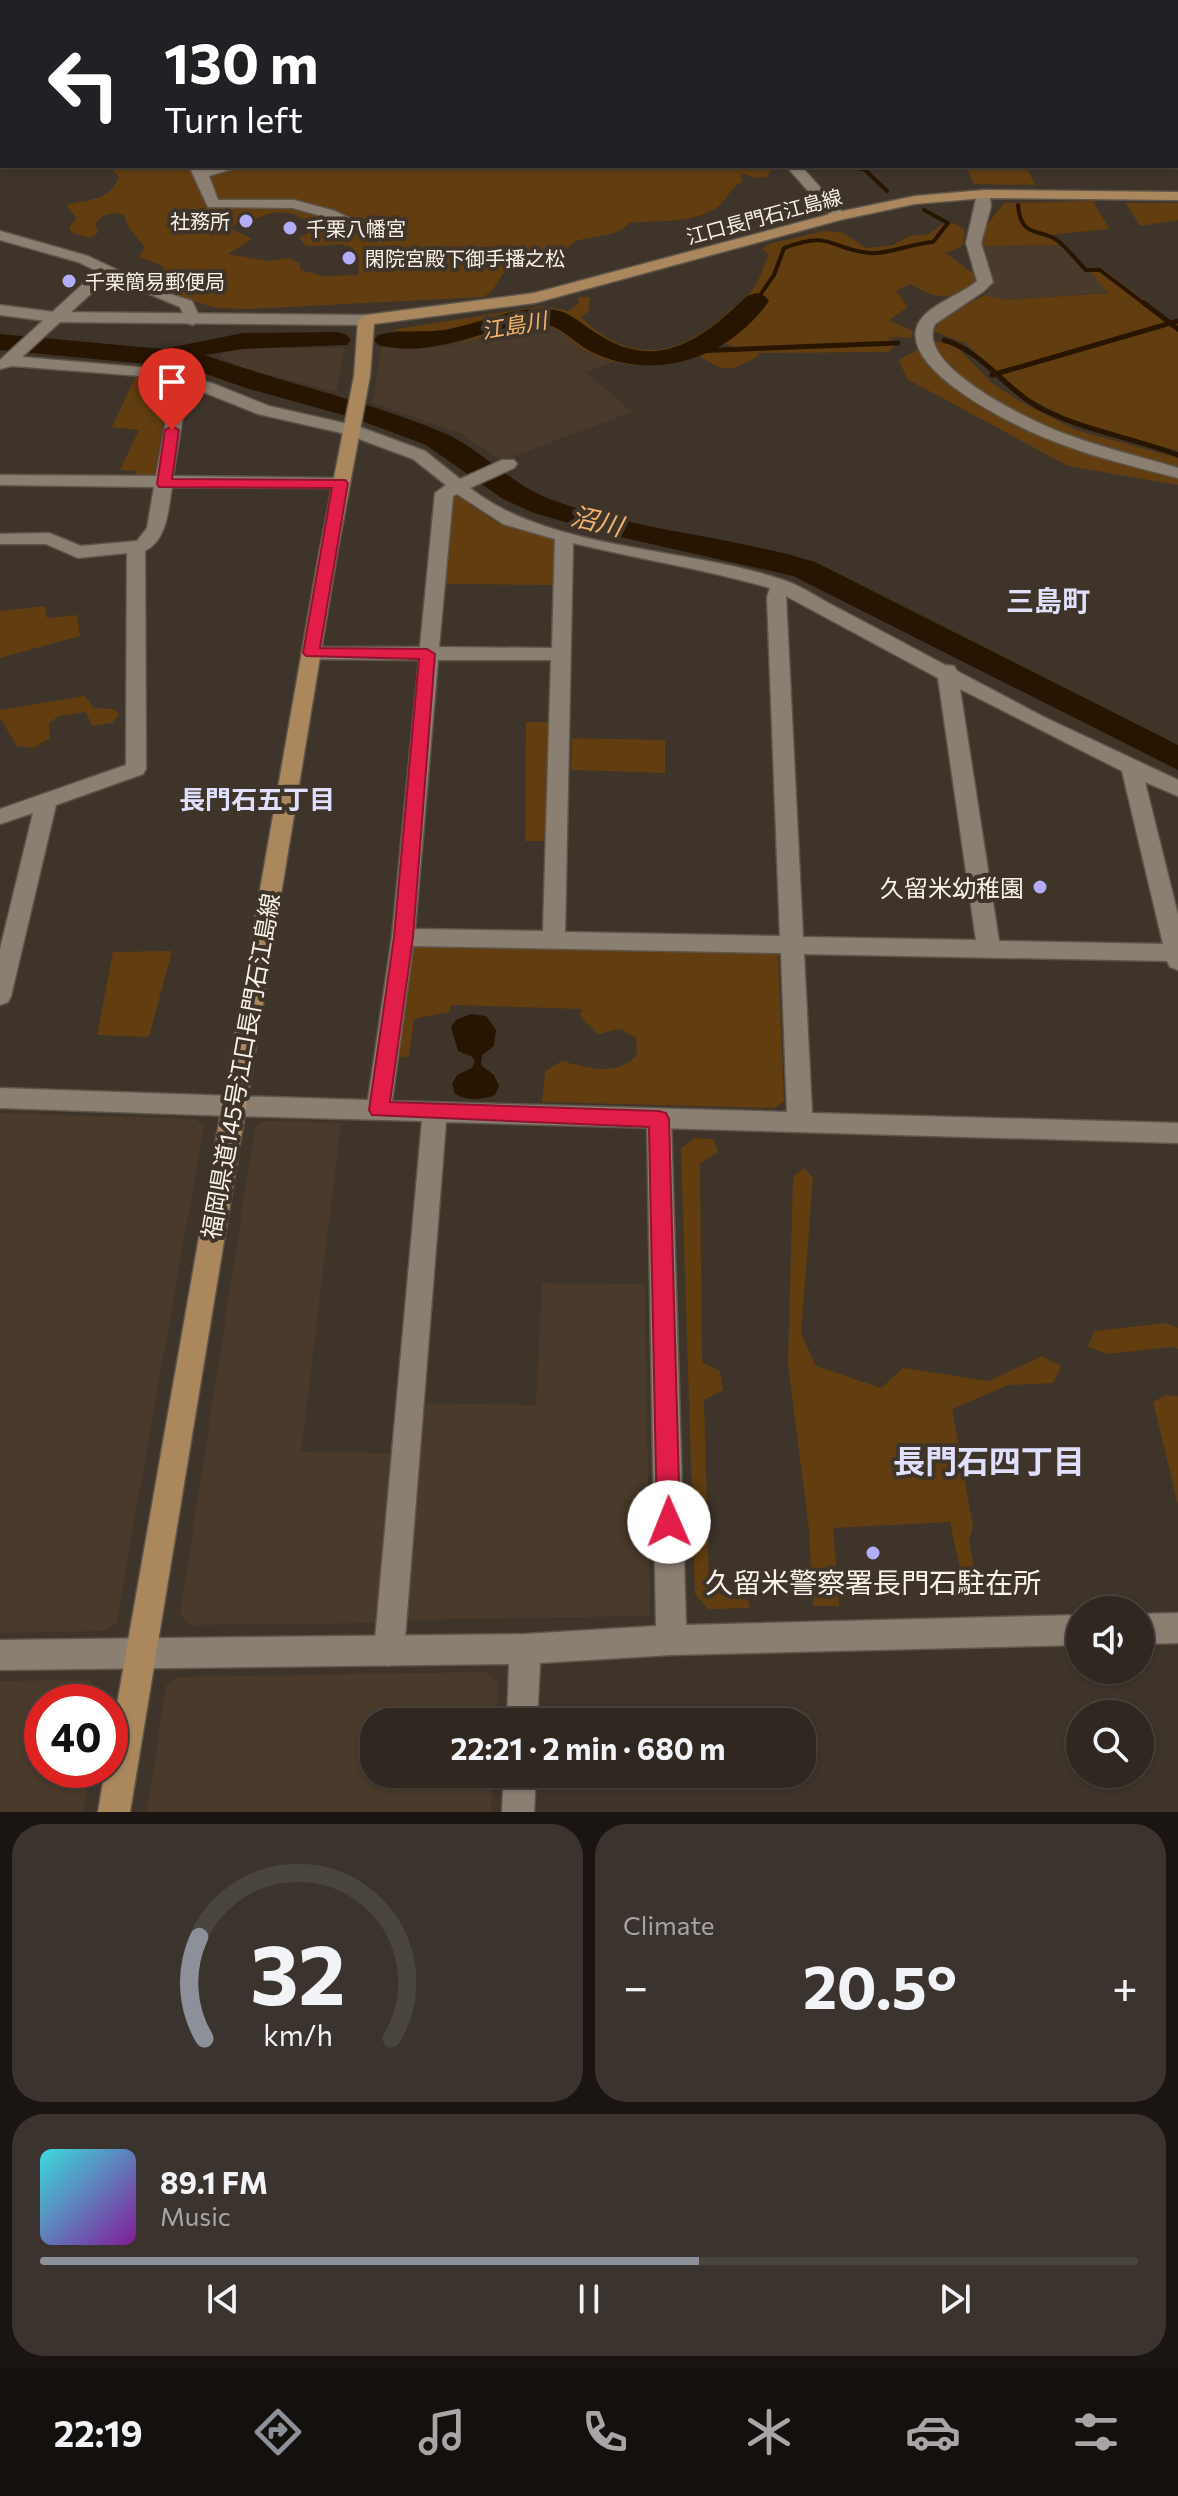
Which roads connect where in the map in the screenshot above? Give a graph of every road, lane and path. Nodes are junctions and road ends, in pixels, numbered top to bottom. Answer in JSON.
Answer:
{"nodes":[{"id":1,"x":795,"y":168,"type":"edge"},
{"id":2,"x":199,"y":169,"type":"edge"},
{"id":3,"x":984,"y":194,"type":"junction"},
{"id":4,"x":1178,"y":196,"type":"edge"},
{"id":5,"x":838,"y":216,"type":"junction"},
{"id":6,"x":0,"y":235,"type":"edge"},
{"id":7,"x":382,"y":237,"type":"dead end"},
{"id":8,"x":106,"y":271,"type":"junction"},
{"id":9,"x":0,"y":310,"type":"edge"},
{"id":10,"x":54,"y":317,"type":"junction"},
{"id":11,"x":193,"y":320,"type":"junction"},
{"id":12,"x":366,"y":320,"type":"junction"},
{"id":13,"x":8,"y":362,"type":"edge"},
{"id":14,"x":181,"y":380,"type":"junction"},
{"id":15,"x":352,"y":427,"type":"junction"},
{"id":16,"x":508,"y":464,"type":"dead end"},
{"id":17,"x":1178,"y":473,"type":"edge"},
{"id":18,"x":0,"y":480,"type":"edge"},
{"id":19,"x":340,"y":483,"type":"junction"},
{"id":20,"x":164,"y":484,"type":"junction"},
{"id":21,"x":460,"y":484,"type":"junction"},
{"id":22,"x":564,"y":536,"type":"junction"},
{"id":23,"x":0,"y":539,"type":"edge"},
{"id":24,"x":136,"y":548,"type":"junction"},
{"id":25,"x":780,"y":585,"type":"junction"},
{"id":26,"x":311,"y":653,"type":"junction"},
{"id":27,"x":427,"y":654,"type":"junction"},
{"id":28,"x":561,"y":654,"type":"junction"},
{"id":29,"x":947,"y":671,"type":"junction"},
{"id":30,"x":1131,"y":765,"type":"junction"},
{"id":31,"x":1178,"y":789,"type":"edge"},
{"id":32,"x":46,"y":803,"type":"junction"},
{"id":33,"x":0,"y":817,"type":"edge"},
{"id":34,"x":403,"y":937,"type":"junction"},
{"id":35,"x":554,"y":940,"type":"junction"},
{"id":36,"x":792,"y":946,"type":"junction"},
{"id":37,"x":989,"y":950,"type":"junction"},
{"id":38,"x":1177,"y":957,"type":"edge"},
{"id":39,"x":0,"y":996,"type":"edge"},
{"id":40,"x":0,"y":1098,"type":"edge"},
{"id":41,"x":233,"y":1106,"type":"junction"},
{"id":42,"x":379,"y":1110,"type":"junction"},
{"id":43,"x":435,"y":1112,"type":"junction"},
{"id":44,"x":659,"y":1119,"type":"junction"},
{"id":45,"x":800,"y":1123,"type":"junction"},
{"id":46,"x":1178,"y":1133,"type":"edge"},
{"id":47,"x":1178,"y":1628,"type":"edge"},
{"id":48,"x":1154,"y":1629,"type":"edge"},
{"id":49,"x":1066,"y":1630,"type":"edge"},
{"id":50,"x":671,"y":1640,"type":"junction"},
{"id":51,"x":525,"y":1649,"type":"junction"},
{"id":52,"x":389,"y":1651,"type":"junction"},
{"id":53,"x":141,"y":1654,"type":"junction"},
{"id":54,"x":0,"y":1655,"type":"edge"},
{"id":55,"x":523,"y":1708,"type":"edge"},
{"id":56,"x":519,"y":1788,"type":"edge"},
{"id":57,"x":114,"y":1812,"type":"edge"},
{"id":58,"x":518,"y":1812,"type":"edge"}],
"edges":[{"from":1,"to":5,"type":"street"},
{"from":2,"to":7,"type":"street"},
{"from":3,"to":4,"type":"main road","name":"江口長門石江島線"},
{"from":3,"to":5,"type":"main road","name":"江口長門石江島線"},
{"from":3,"to":17,"type":"street"},
{"from":5,"to":12,"type":"main road","name":"江口長門石江島線"},
{"from":6,"to":8,"type":"street"},
{"from":8,"to":10,"type":"street"},
{"from":8,"to":11,"type":"street"},
{"from":9,"to":10,"type":"street"},
{"from":10,"to":11,"type":"street"},
{"from":10,"to":13,"type":"street"},
{"from":11,"to":12,"type":"street"},
{"from":12,"to":15,"type":"main road","name":"福岡県道145号江口長門石江島線"},
{"from":13,"to":14,"type":"street"},
{"from":14,"to":15,"type":"street"},
{"from":14,"to":20,"type":"street"},
{"from":15,"to":19,"type":"main road","name":"福岡県道145号江口長門石江島線"},
{"from":15,"to":21,"type":"street"},
{"from":16,"to":21,"type":"street"},
{"from":18,"to":20,"type":"street"},
{"from":19,"to":20,"type":"street"},
{"from":19,"to":26,"type":"main road","name":"福岡県道145号江口長門石江島線"},
{"from":20,"to":24,"type":"street"},
{"from":21,"to":22,"type":"street"},
{"from":21,"to":27,"type":"street"},
{"from":22,"to":25,"type":"street"},
{"from":22,"to":28,"type":"street"},
{"from":23,"to":24,"type":"street"},
{"from":24,"to":32,"type":"street"},
{"from":25,"to":29,"type":"street"},
{"from":25,"to":36,"type":"street"},
{"from":26,"to":27,"type":"street"},
{"from":26,"to":41,"type":"main road","name":"福岡県道145号江口長門石江島線"},
{"from":27,"to":28,"type":"street"},
{"from":27,"to":34,"type":"street"},
{"from":28,"to":35,"type":"street"},
{"from":29,"to":30,"type":"street"},
{"from":29,"to":37,"type":"street"},
{"from":30,"to":31,"type":"street"},
{"from":30,"to":38,"type":"street"},
{"from":32,"to":33,"type":"street"},
{"from":32,"to":39,"type":"street"},
{"from":34,"to":35,"type":"street"},
{"from":34,"to":42,"type":"street"},
{"from":35,"to":36,"type":"street"},
{"from":36,"to":37,"type":"street"},
{"from":36,"to":45,"type":"street"},
{"from":37,"to":38,"type":"street"},
{"from":40,"to":41,"type":"street"},
{"from":41,"to":42,"type":"street"},
{"from":41,"to":53,"type":"main road","name":"福岡県道145号江口長門石江島線"},
{"from":42,"to":43,"type":"street"},
{"from":43,"to":44,"type":"street"},
{"from":43,"to":52,"type":"street"},
{"from":44,"to":45,"type":"street"},
{"from":44,"to":50,"type":"street"},
{"from":45,"to":46,"type":"street"},
{"from":47,"to":48,"type":"street"},
{"from":49,"to":50,"type":"street"},
{"from":50,"to":51,"type":"street"},
{"from":51,"to":52,"type":"street"},
{"from":51,"to":55,"type":"street"},
{"from":52,"to":53,"type":"street"},
{"from":53,"to":54,"type":"street"},
{"from":53,"to":57,"type":"main road","name":"福岡県道145号江口長門石江島線"},
{"from":56,"to":58,"type":"street"}]}
